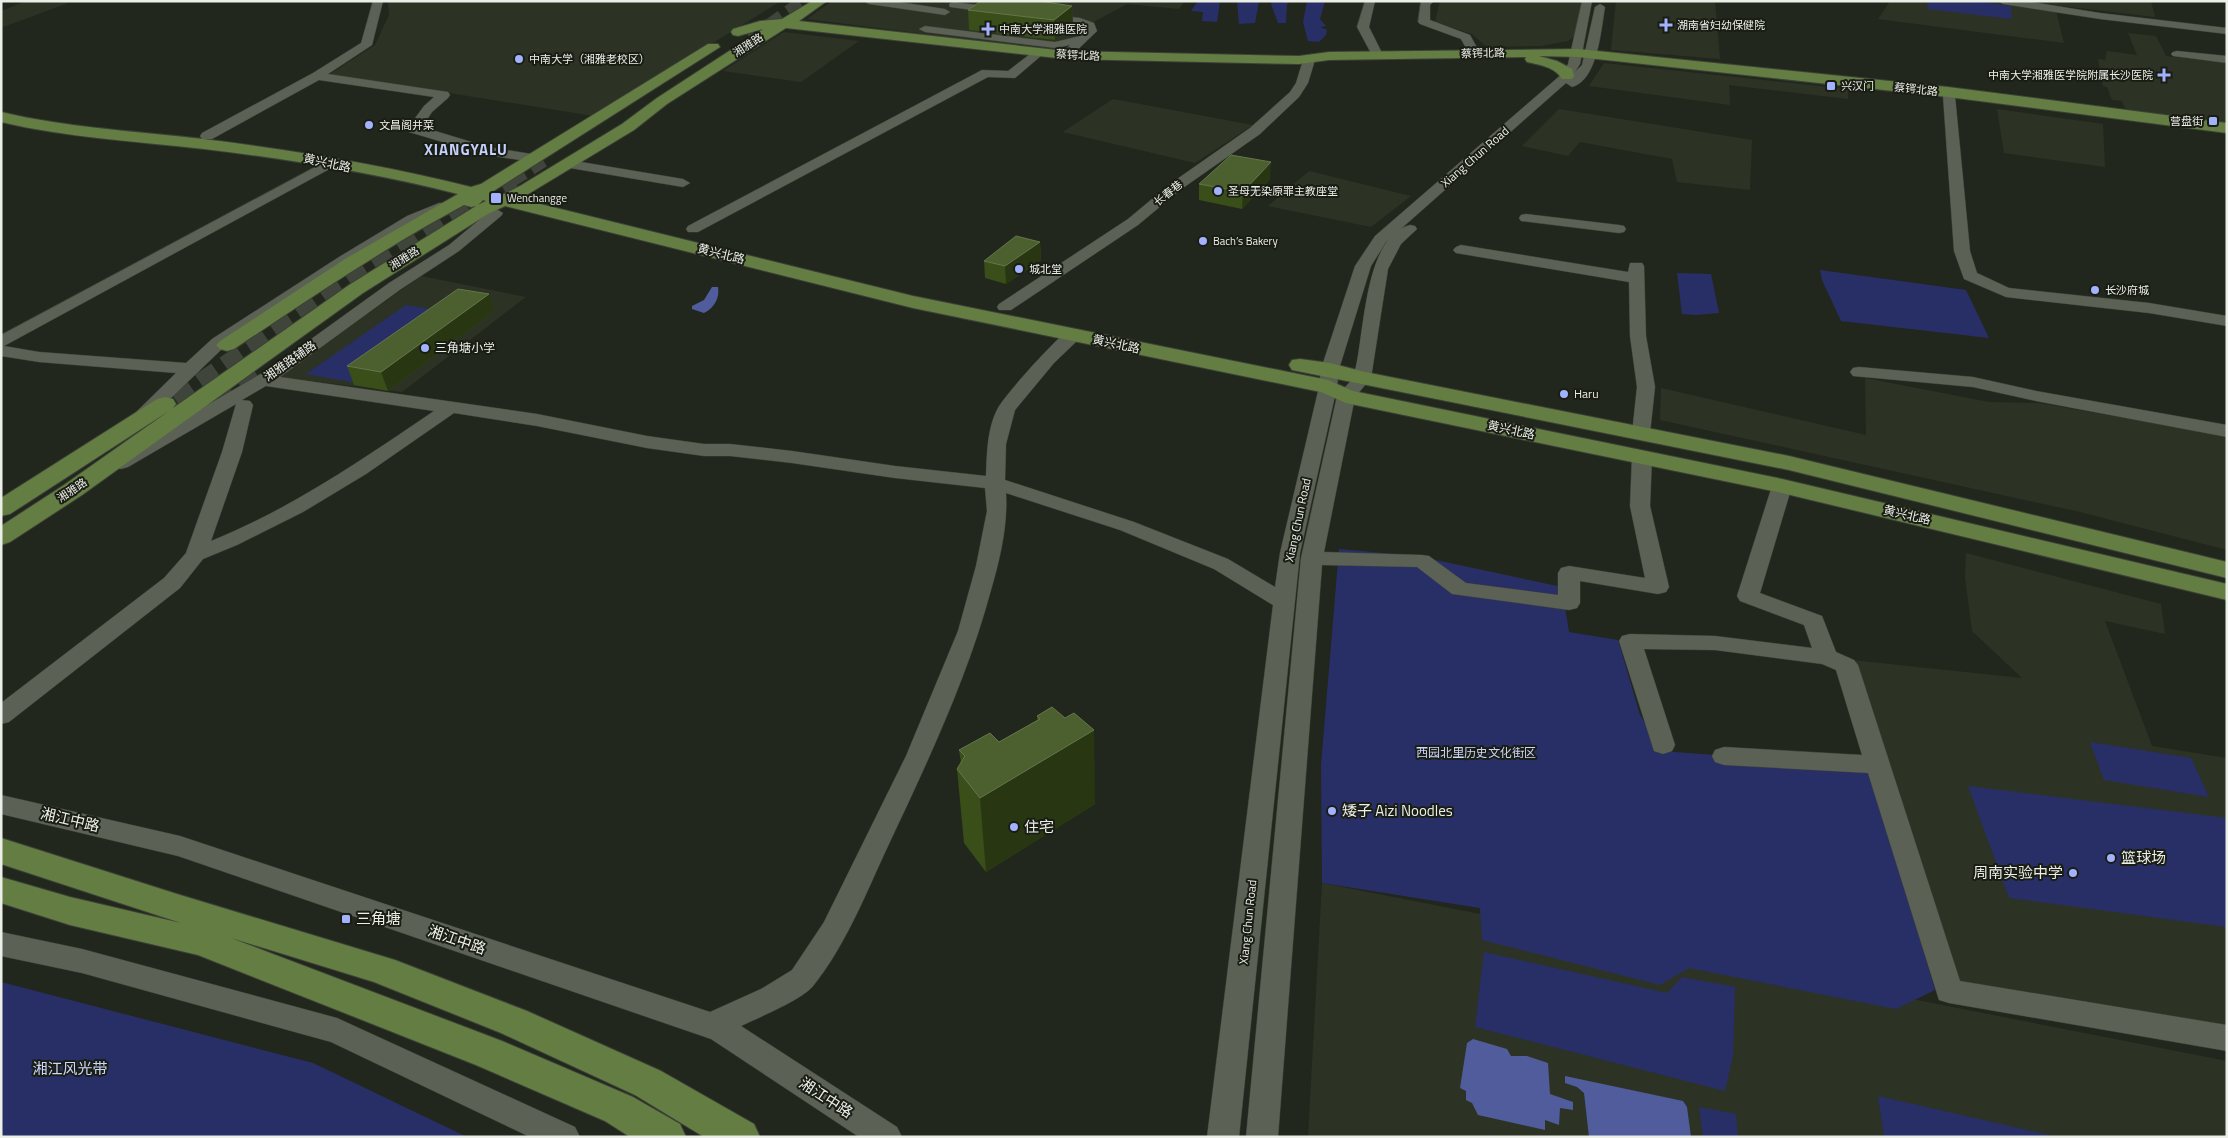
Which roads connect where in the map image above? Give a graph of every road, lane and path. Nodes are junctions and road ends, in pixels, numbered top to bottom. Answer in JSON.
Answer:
{"nodes":[{"id":1,"x":378,"y":1,"type":"edge"},
{"id":2,"x":821,"y":1,"type":"edge"},
{"id":3,"x":869,"y":1,"type":"edge"},
{"id":4,"x":1370,"y":1,"type":"edge"},
{"id":5,"x":1429,"y":1,"type":"edge"},
{"id":6,"x":1586,"y":1,"type":"edge"},
{"id":7,"x":1601,"y":1,"type":"edge"},
{"id":8,"x":2003,"y":1,"type":"edge"},
{"id":9,"x":799,"y":2,"type":"edge"},
{"id":10,"x":958,"y":3,"type":"edge"},
{"id":11,"x":1046,"y":6,"type":"edge"},
{"id":12,"x":945,"y":12,"type":"junction"},
{"id":13,"x":1012,"y":13,"type":"edge"},
{"id":14,"x":778,"y":19,"type":"junction"},
{"id":15,"x":757,"y":25,"type":"junction"},
{"id":16,"x":924,"y":29,"type":"junction"},
{"id":17,"x":2227,"y":31,"type":"edge"},
{"id":18,"x":738,"y":32,"type":"junction"},
{"id":19,"x":1580,"y":35,"type":"junction"},
{"id":20,"x":1084,"y":38,"type":"junction"},
{"id":21,"x":910,"y":39,"type":"junction"},
{"id":22,"x":1539,"y":52,"type":"junction"},
{"id":23,"x":1038,"y":53,"type":"junction"},
{"id":24,"x":1474,"y":53,"type":"junction"},
{"id":25,"x":2177,"y":54,"type":"dead end"},
{"id":26,"x":1066,"y":55,"type":"junction"},
{"id":27,"x":1376,"y":55,"type":"junction"},
{"id":28,"x":1586,"y":55,"type":"junction"},
{"id":29,"x":1504,"y":57,"type":"junction"},
{"id":30,"x":1619,"y":58,"type":"junction"},
{"id":31,"x":1309,"y":60,"type":"junction"},
{"id":32,"x":2227,"y":60,"type":"edge"},
{"id":33,"x":317,"y":76,"type":"junction"},
{"id":34,"x":1567,"y":76,"type":"junction"},
{"id":35,"x":1949,"y":96,"type":"junction"},
{"id":36,"x":1,"y":101,"type":"edge"},
{"id":37,"x":1,"y":117,"type":"edge"},
{"id":38,"x":2227,"y":130,"type":"edge"},
{"id":39,"x":207,"y":136,"type":"junction"},
{"id":40,"x":538,"y":159,"type":"junction"},
{"id":41,"x":330,"y":163,"type":"junction"},
{"id":42,"x":569,"y":164,"type":"junction"},
{"id":43,"x":403,"y":178,"type":"junction"},
{"id":44,"x":683,"y":183,"type":"dead end"},
{"id":45,"x":482,"y":190,"type":"junction"},
{"id":46,"x":509,"y":201,"type":"junction"},
{"id":47,"x":423,"y":218,"type":"junction"},
{"id":48,"x":1526,"y":218,"type":"dead end"},
{"id":49,"x":591,"y":221,"type":"junction"},
{"id":50,"x":693,"y":229,"type":"junction"},
{"id":51,"x":1618,"y":229,"type":"dead end"},
{"id":52,"x":468,"y":236,"type":"junction"},
{"id":53,"x":1461,"y":250,"type":"dead end"},
{"id":54,"x":429,"y":256,"type":"junction"},
{"id":55,"x":1005,"y":307,"type":"junction"},
{"id":56,"x":2227,"y":321,"type":"edge"},
{"id":57,"x":1073,"y":335,"type":"junction"},
{"id":58,"x":1,"y":342,"type":"edge"},
{"id":59,"x":227,"y":345,"type":"dead end"},
{"id":60,"x":1,"y":351,"type":"edge"},
{"id":61,"x":190,"y":369,"type":"junction"},
{"id":62,"x":1859,"y":372,"type":"dead end"},
{"id":63,"x":262,"y":375,"type":"junction"},
{"id":64,"x":1362,"y":378,"type":"junction"},
{"id":65,"x":1335,"y":384,"type":"junction"},
{"id":66,"x":244,"y":405,"type":"dead end"},
{"id":67,"x":450,"y":408,"type":"junction"},
{"id":68,"x":132,"y":424,"type":"junction"},
{"id":69,"x":2227,"y":431,"type":"edge"},
{"id":70,"x":1641,"y":434,"type":"junction"},
{"id":71,"x":1642,"y":457,"type":"junction"},
{"id":72,"x":995,"y":483,"type":"junction"},
{"id":73,"x":1782,"y":486,"type":"junction"},
{"id":74,"x":73,"y":490,"type":"junction"},
{"id":75,"x":1,"y":509,"type":"edge"},
{"id":76,"x":1,"y":537,"type":"edge"},
{"id":77,"x":196,"y":554,"type":"junction"},
{"id":78,"x":1312,"y":558,"type":"junction"},
{"id":79,"x":2227,"y":570,"type":"edge"},
{"id":80,"x":2227,"y":592,"type":"edge"},
{"id":81,"x":1284,"y":602,"type":"junction"},
{"id":82,"x":1826,"y":658,"type":"junction"},
{"id":83,"x":1,"y":716,"type":"edge"},
{"id":84,"x":1663,"y":745,"type":"dead end"},
{"id":85,"x":1724,"y":756,"type":"dead end"},
{"id":86,"x":1878,"y":764,"type":"junction"},
{"id":87,"x":1,"y":804,"type":"edge"},
{"id":88,"x":1,"y":851,"type":"edge"},
{"id":89,"x":1,"y":890,"type":"edge"},
{"id":90,"x":1,"y":944,"type":"edge"},
{"id":91,"x":710,"y":1026,"type":"junction"},
{"id":92,"x":2227,"y":1038,"type":"edge"},
{"id":93,"x":564,"y":1137,"type":"edge"},
{"id":94,"x":666,"y":1137,"type":"edge"},
{"id":95,"x":740,"y":1137,"type":"edge"},
{"id":96,"x":886,"y":1137,"type":"edge"},
{"id":97,"x":1224,"y":1137,"type":"edge"},
{"id":98,"x":1262,"y":1137,"type":"edge"}],
"edges":[{"from":1,"to":33,"type":"street"},
{"from":2,"to":14,"type":"main road","name":"湘雅路"},
{"from":3,"to":12,"type":"street"},
{"from":4,"to":27,"type":"street"},
{"from":5,"to":24,"type":"street"},
{"from":6,"to":19,"type":"street","name":"Xiang Chun Road"},
{"from":7,"to":28,"type":"street","name":"Xiang Chun Road"},
{"from":8,"to":17,"type":"street"},
{"from":9,"to":14,"type":"main road","name":"湘雅路"},
{"from":10,"to":12,"type":"street"},
{"from":10,"to":13,"type":"street"},
{"from":11,"to":20,"type":"street"},
{"from":12,"to":16,"type":"street"},
{"from":14,"to":15,"type":"main road","name":"湘雅路"},
{"from":14,"to":18,"type":"main road","name":"湘雅路"},
{"from":14,"to":21,"type":"main road","name":"蔡锷北路"},
{"from":14,"to":42,"type":"main road","name":"湘雅路"},
{"from":15,"to":18,"type":"main road"},
{"from":15,"to":40,"type":"main road","name":"湘雅路"},
{"from":16,"to":20,"type":"street"},
{"from":16,"to":21,"type":"street"},
{"from":18,"to":40,"type":"main road","name":"湘雅路"},
{"from":19,"to":22,"type":"main road"},
{"from":19,"to":28,"type":"street","name":"Xiang Chun Road"},
{"from":20,"to":26,"type":"street"},
{"from":21,"to":23,"type":"main road","name":"蔡锷北路"},
{"from":22,"to":24,"type":"main road","name":"蔡锷北路"},
{"from":22,"to":28,"type":"main road","name":"蔡锷北路"},
{"from":23,"to":26,"type":"main road","name":"蔡锷北路"},
{"from":23,"to":50,"type":"street"},
{"from":24,"to":27,"type":"main road","name":"蔡锷北路"},
{"from":25,"to":32,"type":"street"},
{"from":26,"to":31,"type":"main road","name":"蔡锷北路"},
{"from":27,"to":31,"type":"main road","name":"蔡锷北路"},
{"from":28,"to":29,"type":"main road","name":"蔡锷北路"},
{"from":28,"to":30,"type":"main road","name":"蔡锷北路"},
{"from":28,"to":34,"type":"street","name":"Xiang Chun Road"},
{"from":28,"to":64,"type":"street","name":"Xiang Chun Road"},
{"from":29,"to":31,"type":"main road","name":"蔡锷北路"},
{"from":29,"to":34,"type":"main road"},
{"from":30,"to":35,"type":"main road","name":"蔡锷北路"},
{"from":30,"to":38,"type":"main road","name":"蔡锷北路"},
{"from":31,"to":55,"type":"street","name":"长春巷"},
{"from":33,"to":39,"type":"street"},
{"from":33,"to":40,"type":"street"},
{"from":34,"to":65,"type":"street","name":"Xiang Chun Road"},
{"from":35,"to":38,"type":"main road","name":"蔡锷北路"},
{"from":35,"to":56,"type":"street"},
{"from":36,"to":39,"type":"main road","name":"黄兴北路"},
{"from":37,"to":41,"type":"main road","name":"黄兴北路"},
{"from":39,"to":45,"type":"main road","name":"黄兴北路"},
{"from":40,"to":45,"type":"main road","name":"湘雅路"},
{"from":41,"to":43,"type":"main road","name":"黄兴北路"},
{"from":41,"to":58,"type":"street"},
{"from":42,"to":44,"type":"street"},
{"from":42,"to":46,"type":"main road","name":"湘雅路"},
{"from":43,"to":45,"type":"main road","name":"黄兴北路"},
{"from":43,"to":47,"type":"main road"},
{"from":45,"to":46,"type":"main road","name":"黄兴北路"},
{"from":45,"to":47,"type":"main road"},
{"from":45,"to":68,"type":"main road","name":"湘雅路"},
{"from":46,"to":49,"type":"main road","name":"黄兴北路"},
{"from":46,"to":50,"type":"main road","name":"黄兴北路"},
{"from":46,"to":52,"type":"street","name":"湘雅路辅路"},
{"from":46,"to":54,"type":"main road"},
{"from":46,"to":74,"type":"main road","name":"湘雅路"},
{"from":47,"to":59,"type":"main road"},
{"from":47,"to":61,"type":"street"},
{"from":48,"to":51,"type":"street"},
{"from":49,"to":52,"type":"main road"},
{"from":49,"to":57,"type":"main road","name":"黄兴北路"},
{"from":50,"to":55,"type":"main road","name":"黄兴北路"},
{"from":52,"to":54,"type":"main road"},
{"from":52,"to":63,"type":"street","name":"湘雅路辅路"},
{"from":53,"to":70,"type":"street"},
{"from":54,"to":63,"type":"main road"},
{"from":55,"to":65,"type":"main road","name":"黄兴北路"},
{"from":57,"to":65,"type":"main road","name":"黄兴北路"},
{"from":57,"to":72,"type":"street"},
{"from":60,"to":61,"type":"street"},
{"from":61,"to":68,"type":"street"},
{"from":62,"to":69,"type":"street"},
{"from":63,"to":67,"type":"street"},
{"from":63,"to":74,"type":"street","name":"湘雅路辅路"},
{"from":64,"to":65,"type":"street","name":"Xiang Chun Road"},
{"from":64,"to":65,"type":"main road","name":"黄兴北路"},
{"from":64,"to":70,"type":"main road","name":"黄兴北路"},
{"from":65,"to":71,"type":"main road","name":"黄兴北路"},
{"from":65,"to":78,"type":"street","name":"Xiang Chun Road"},
{"from":65,"to":81,"type":"street","name":"Xiang Chun Road"},
{"from":66,"to":77,"type":"street"},
{"from":67,"to":72,"type":"street"},
{"from":67,"to":77,"type":"street"},
{"from":68,"to":75,"type":"main road","name":"湘雅路"},
{"from":70,"to":79,"type":"main road","name":"黄兴北路"},
{"from":71,"to":73,"type":"main road","name":"黄兴北路"},
{"from":71,"to":78,"type":"street"},
{"from":72,"to":81,"type":"street"},
{"from":72,"to":91,"type":"street"},
{"from":73,"to":80,"type":"main road","name":"黄兴北路"},
{"from":73,"to":82,"type":"street"},
{"from":74,"to":76,"type":"main road","name":"湘雅路"},
{"from":77,"to":83,"type":"street"},
{"from":78,"to":98,"type":"street","name":"Xiang Chun Road"},
{"from":81,"to":97,"type":"street","name":"Xiang Chun Road"},
{"from":82,"to":84,"type":"street"},
{"from":82,"to":86,"type":"street"},
{"from":85,"to":86,"type":"street"},
{"from":86,"to":92,"type":"street"},
{"from":87,"to":91,"type":"street","name":"湘江中路"},
{"from":88,"to":95,"type":"main road"},
{"from":89,"to":94,"type":"main road"},
{"from":90,"to":93,"type":"street"},
{"from":91,"to":96,"type":"street","name":"湘江中路"}]}
